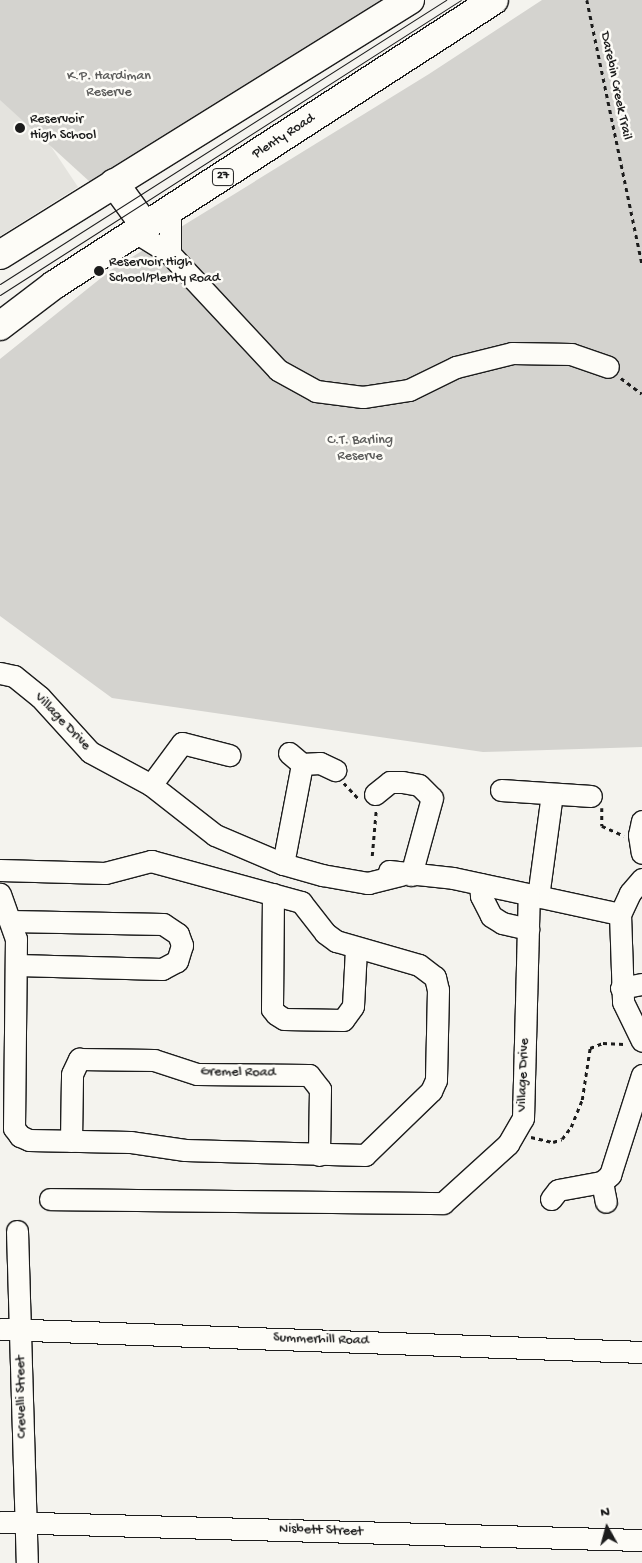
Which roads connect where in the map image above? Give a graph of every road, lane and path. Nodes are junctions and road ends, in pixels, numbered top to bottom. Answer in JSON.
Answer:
{"nodes":[{"id":1,"x":410,"y":0,"type":"edge"},
{"id":2,"x":494,"y":0,"type":"edge"},
{"id":3,"x":587,"y":0,"type":"edge"},
{"id":4,"x":114,"y":183,"type":"junction"},
{"id":5,"x":170,"y":212,"type":"junction"},
{"id":6,"x":141,"y":230,"type":"junction"},
{"id":7,"x":170,"y":254,"type":"junction"},
{"id":8,"x":0,"y":256,"type":"edge"},
{"id":9,"x":642,"y":264,"type":"edge"},
{"id":10,"x":0,"y":326,"type":"edge"},
{"id":11,"x":608,"y":367,"type":"joint"},
{"id":12,"x":642,"y":394,"type":"edge"},
{"id":13,"x":0,"y":673,"type":"edge"},
{"id":14,"x":229,"y":755,"type":"dead end"},
{"id":15,"x":335,"y":770,"type":"joint"},
{"id":16,"x":151,"y":785,"type":"junction"},
{"id":17,"x":501,"y":790,"type":"dead end"},
{"id":18,"x":552,"y":794,"type":"junction"},
{"id":19,"x":590,"y":796,"type":"joint"},
{"id":20,"x":370,"y":800,"type":"junction"},
{"id":21,"x":641,"y":838,"type":"edge"},
{"id":22,"x":372,"y":856,"type":"dead end"},
{"id":23,"x":283,"y":864,"type":"junction"},
{"id":24,"x":0,"y":870,"type":"edge"},
{"id":25,"x":406,"y":874,"type":"junction"},
{"id":26,"x":642,"y":879,"type":"edge"},
{"id":27,"x":480,"y":884,"type":"junction"},
{"id":28,"x":0,"y":894,"type":"edge"},
{"id":29,"x":273,"y":894,"type":"junction"},
{"id":30,"x":534,"y":896,"type":"junction"},
{"id":31,"x":620,"y":914,"type":"junction"},
{"id":32,"x":10,"y":922,"type":"junction"},
{"id":33,"x":528,"y":929,"type":"junction"},
{"id":34,"x":356,"y":948,"type":"junction"},
{"id":35,"x":11,"y":957,"type":"edge"},
{"id":36,"x":642,"y":984,"type":"edge"},
{"id":37,"x":621,"y":988,"type":"junction"},
{"id":38,"x":8,"y":1020,"type":"edge"},
{"id":39,"x":641,"y":1039,"type":"edge"},
{"id":40,"x":642,"y":1075,"type":"edge"},
{"id":41,"x":7,"y":1103,"type":"edge"},
{"id":42,"x":518,"y":1132,"type":"junction"},
{"id":43,"x":71,"y":1141,"type":"junction"},
{"id":44,"x":319,"y":1154,"type":"junction"},
{"id":45,"x":50,"y":1199,"type":"dead end"},
{"id":46,"x":552,"y":1199,"type":"dead end"},
{"id":47,"x":17,"y":1231,"type":"dead end"},
{"id":48,"x":10,"y":1330,"type":"edge"},
{"id":49,"x":642,"y":1352,"type":"edge"},
{"id":50,"x":0,"y":1522,"type":"edge"},
{"id":51,"x":25,"y":1523,"type":"junction"},
{"id":52,"x":642,"y":1540,"type":"edge"},
{"id":53,"x":26,"y":1563,"type":"edge"}],
"edges":[{"from":1,"to":4,"type":"highway"},
{"from":2,"to":5,"type":"highway","name":"Plenty Road","number":"27"},
{"from":3,"to":9,"type":"path","name":"Darebin Creek Trail"},
{"from":4,"to":6,"type":"highway"},
{"from":4,"to":8,"type":"highway"},
{"from":5,"to":6,"type":"highway","name":"Plenty Road","number":"27"},
{"from":5,"to":7,"type":"street"},
{"from":6,"to":7,"type":"street"},
{"from":6,"to":10,"type":"highway","name":"Plenty Road","number":"27"},
{"from":7,"to":11,"type":"street"},
{"from":11,"to":12,"type":"path"},
{"from":13,"to":16,"type":"street","name":"Village Drive"},
{"from":14,"to":16,"type":"street"},
{"from":15,"to":20,"type":"path"},
{"from":15,"to":23,"type":"street"},
{"from":16,"to":23,"type":"street","name":"Village Drive"},
{"from":17,"to":18,"type":"street"},
{"from":18,"to":19,"type":"street"},
{"from":18,"to":30,"type":"street","name":"Village Drive"},
{"from":19,"to":21,"type":"path"},
{"from":20,"to":22,"type":"path"},
{"from":20,"to":25,"type":"street"},
{"from":23,"to":25,"type":"street","name":"Village Drive"},
{"from":24,"to":29,"type":"street"},
{"from":25,"to":27,"type":"street","name":"Village Drive"},
{"from":26,"to":31,"type":"street"},
{"from":27,"to":30,"type":"street","name":"Village Drive"},
{"from":27,"to":33,"type":"street"},
{"from":28,"to":32,"type":"street"},
{"from":29,"to":34,"type":"street"},
{"from":29,"to":34,"type":"street"},
{"from":30,"to":31,"type":"street","name":"Village Drive"},
{"from":30,"to":33,"type":"street","name":"Village Drive"},
{"from":31,"to":37,"type":"street"},
{"from":32,"to":35,"type":"street"},
{"from":32,"to":35,"type":"street"},
{"from":33,"to":42,"type":"street","name":"Village Drive"},
{"from":34,"to":44,"type":"street"},
{"from":35,"to":38,"type":"street"},
{"from":36,"to":37,"type":"street"},
{"from":37,"to":39,"type":"street"},
{"from":38,"to":41,"type":"street"},
{"from":39,"to":42,"type":"path"},
{"from":40,"to":46,"type":"street"},
{"from":41,"to":43,"type":"street"},
{"from":42,"to":45,"type":"street","name":"Village Drive"},
{"from":43,"to":44,"type":"street"},
{"from":43,"to":44,"type":"street","name":"Gremel Road"},
{"from":47,"to":48,"type":"street","name":"Crevelli Street"},
{"from":48,"to":49,"type":"street","name":"Summerhill Road"},
{"from":48,"to":51,"type":"street","name":"Crevelli Street"},
{"from":50,"to":51,"type":"street","name":"Nisbett Street"},
{"from":51,"to":52,"type":"street","name":"Nisbett Street"},
{"from":51,"to":53,"type":"street","name":"Crevelli Street"}]}
